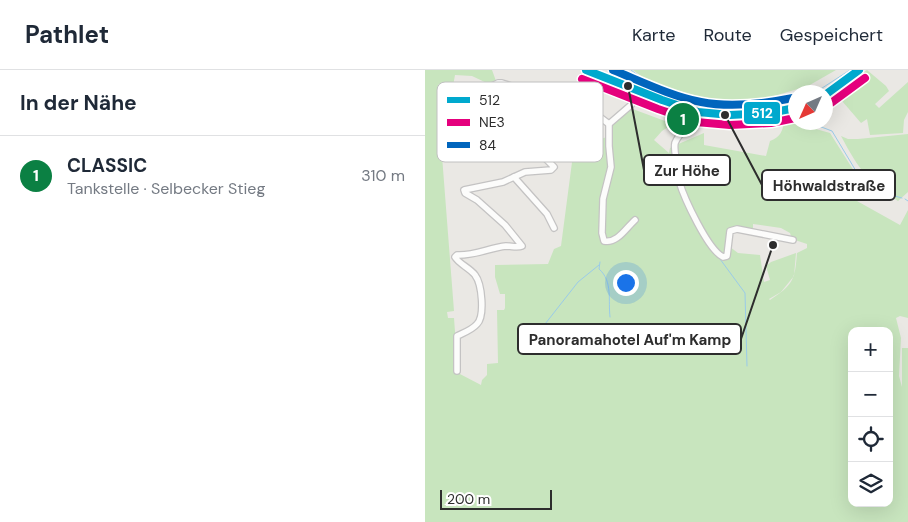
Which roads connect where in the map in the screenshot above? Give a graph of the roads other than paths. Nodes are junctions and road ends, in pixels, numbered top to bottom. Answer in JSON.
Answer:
{"nodes":[{"id":1,"x":586,"y":70,"type":"edge"},
{"id":2,"x":859,"y":70,"type":"edge"},
{"id":3,"x":833,"y":88,"type":"edge"},
{"id":4,"x":639,"y":91,"type":"junction"},
{"id":5,"x":788,"y":109,"type":"edge"},
{"id":6,"x":698,"y":112,"type":"junction"},
{"id":7,"x":603,"y":120,"type":"edge"},
{"id":8,"x":609,"y":124,"type":"junction"},
{"id":9,"x":549,"y":162,"type":"edge"},
{"id":10,"x":514,"y":177,"type":"junction"},
{"id":11,"x":635,"y":220,"type":"dead end"},
{"id":12,"x":554,"y":228,"type":"dead end"},
{"id":13,"x":793,"y":240,"type":"dead end"},
{"id":14,"x":457,"y":371,"type":"dead end"}],
"edges":[{"from":1,"to":4,"type":"main road"},
{"from":2,"to":3,"type":"main road"},
{"from":4,"to":6,"type":"main road"},
{"from":4,"to":8,"type":"street"},
{"from":5,"to":6,"type":"main road"},
{"from":6,"to":13,"type":"street"},
{"from":7,"to":8,"type":"street"},
{"from":8,"to":11,"type":"street"},
{"from":9,"to":10,"type":"street"},
{"from":10,"to":12,"type":"street"},
{"from":10,"to":14,"type":"street"}]}
